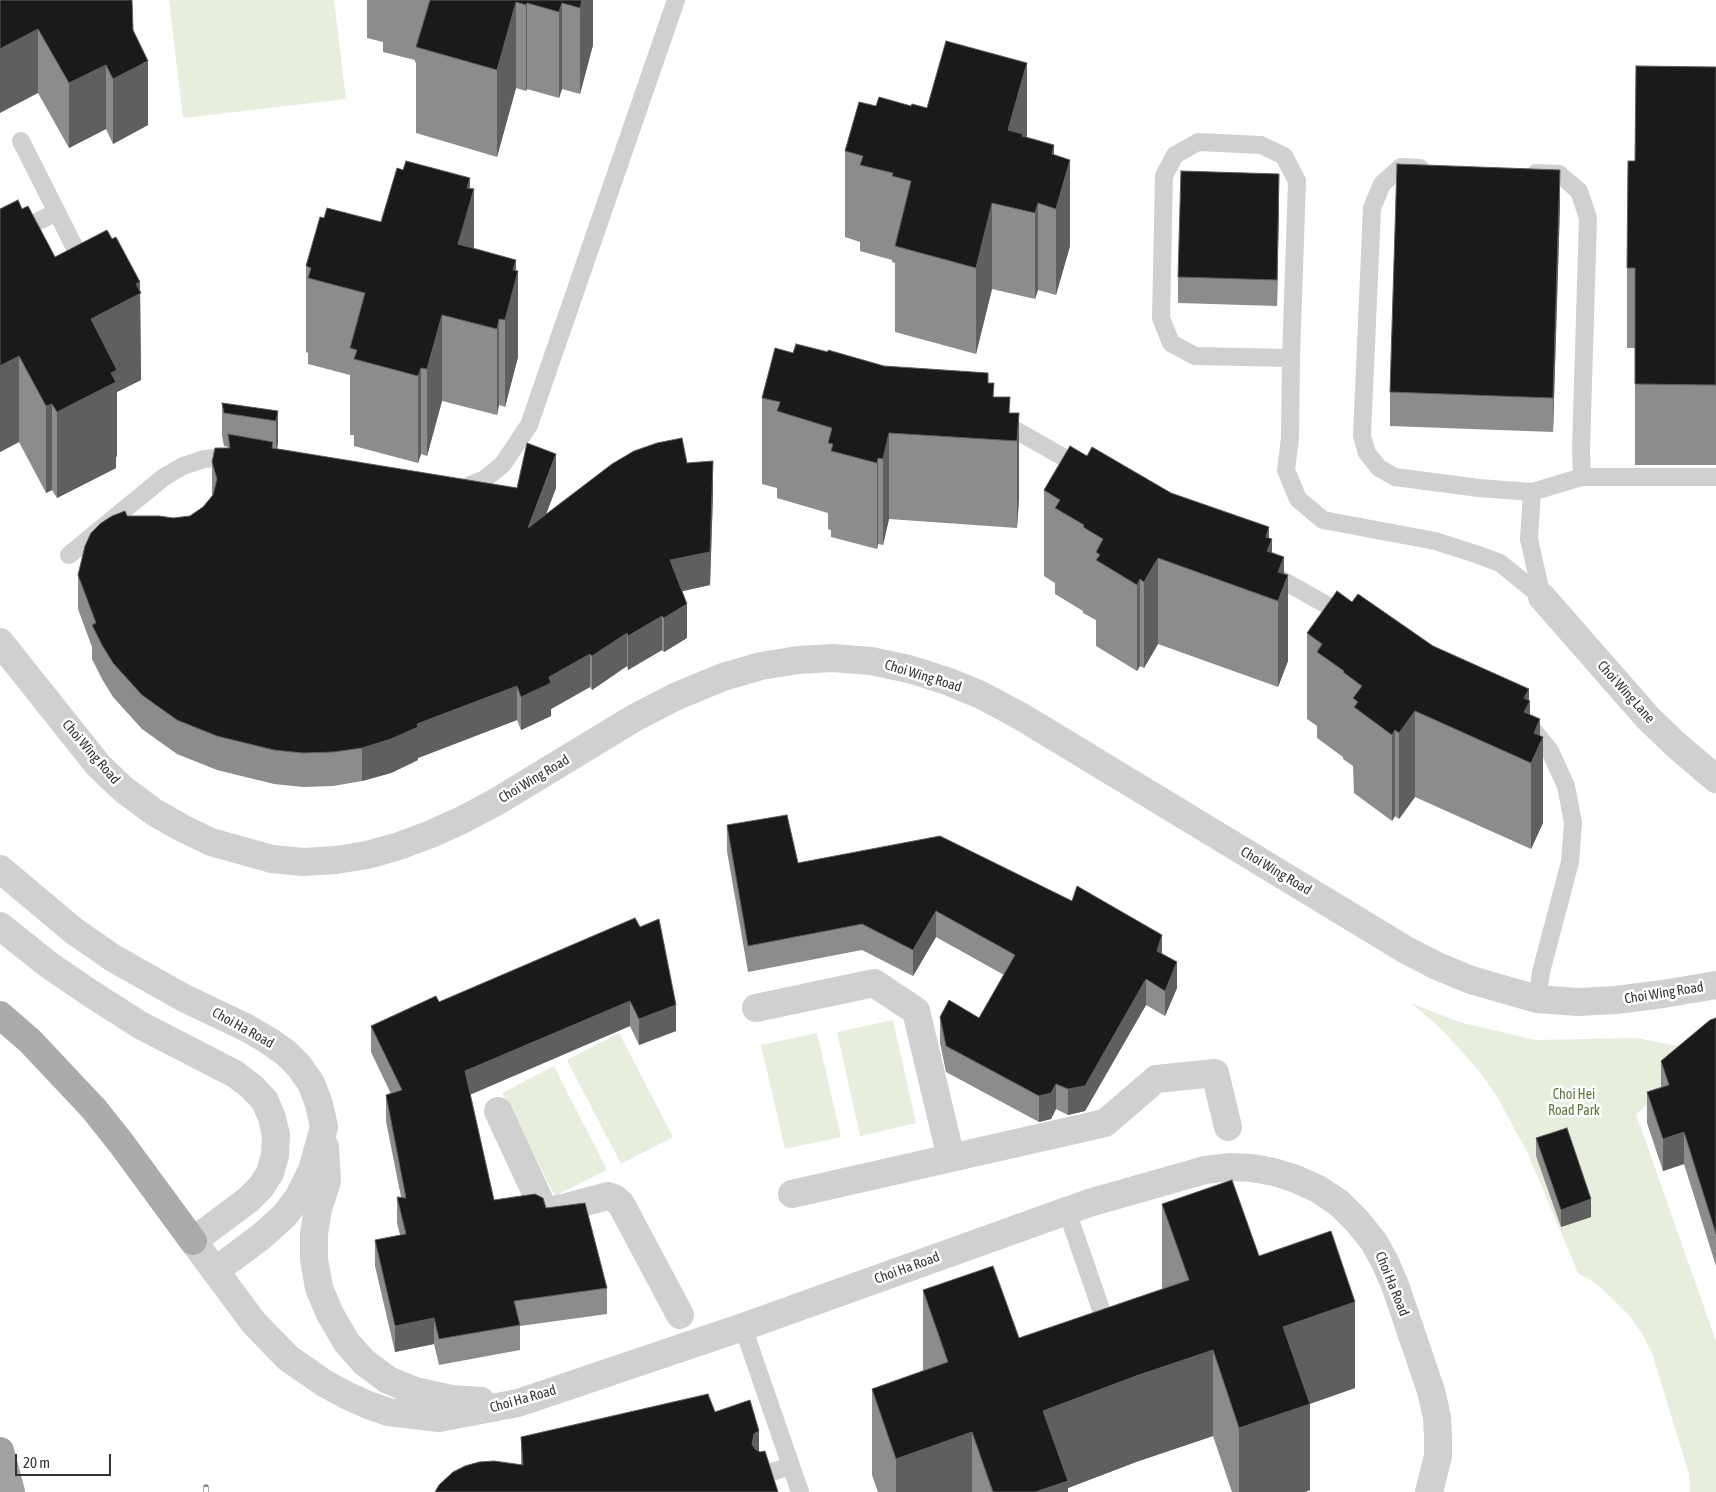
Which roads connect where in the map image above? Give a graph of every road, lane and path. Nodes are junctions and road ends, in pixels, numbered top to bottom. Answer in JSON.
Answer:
{"nodes":[{"id":1,"x":676,"y":0,"type":"edge"},
{"id":2,"x":21,"y":141,"type":"dead end"},
{"id":3,"x":1441,"y":169,"type":"edge"},
{"id":4,"x":1520,"y":172,"type":"edge"},
{"id":5,"x":57,"y":212,"type":"junction"},
{"id":6,"x":0,"y":240,"type":"edge"},
{"id":7,"x":87,"y":273,"type":"edge"},
{"id":8,"x":1291,"y":358,"type":"junction"},
{"id":9,"x":984,"y":412,"type":"edge"},
{"id":10,"x":254,"y":462,"type":"edge"},
{"id":11,"x":1096,"y":475,"type":"edge"},
{"id":12,"x":1582,"y":477,"type":"junction"},
{"id":13,"x":1716,"y":477,"type":"edge"},
{"id":14,"x":440,"y":492,"type":"edge"},
{"id":15,"x":1532,"y":492,"type":"junction"},
{"id":16,"x":69,"y":554,"type":"dead end"},
{"id":17,"x":1252,"y":563,"type":"edge"},
{"id":18,"x":1542,"y":597,"type":"junction"},
{"id":19,"x":1364,"y":626,"type":"edge"},
{"id":20,"x":0,"y":642,"type":"edge"},
{"id":21,"x":1517,"y":715,"type":"edge"},
{"id":22,"x":1716,"y":779,"type":"edge"},
{"id":23,"x":0,"y":869,"type":"edge"},
{"id":24,"x":0,"y":926,"type":"edge"},
{"id":25,"x":1716,"y":984,"type":"edge"},
{"id":26,"x":1537,"y":998,"type":"junction"},
{"id":27,"x":756,"y":1008,"type":"dead end"},
{"id":28,"x":0,"y":1015,"type":"edge"},
{"id":29,"x":498,"y":1111,"type":"dead end"},
{"id":30,"x":324,"y":1127,"type":"junction"},
{"id":31,"x":1228,"y":1127,"type":"dead end"},
{"id":32,"x":951,"y":1158,"type":"junction"},
{"id":33,"x":792,"y":1194,"type":"dead end"},
{"id":34,"x":1067,"y":1211,"type":"junction"},
{"id":35,"x":193,"y":1241,"type":"junction"},
{"id":36,"x":215,"y":1271,"type":"junction"},
{"id":37,"x":680,"y":1315,"type":"dead end"},
{"id":38,"x":744,"y":1327,"type":"junction"},
{"id":39,"x":1096,"y":1344,"type":"edge"},
{"id":40,"x":518,"y":1403,"type":"junction"},
{"id":41,"x":0,"y":1451,"type":"edge"},
{"id":42,"x":791,"y":1466,"type":"junction"},
{"id":43,"x":762,"y":1474,"type":"edge"},
{"id":44,"x":11,"y":1492,"type":"edge"},
{"id":45,"x":800,"y":1492,"type":"edge"},
{"id":46,"x":1429,"y":1492,"type":"edge"}],
"edges":[{"from":1,"to":14,"type":"lane"},
{"from":2,"to":5,"type":"lane"},
{"from":3,"to":15,"type":"lane"},
{"from":4,"to":12,"type":"lane"},
{"from":5,"to":6,"type":"lane"},
{"from":5,"to":7,"type":"lane"},
{"from":8,"to":8,"type":"lane"},
{"from":8,"to":18,"type":"lane"},
{"from":9,"to":11,"type":"lane"},
{"from":10,"to":16,"type":"lane"},
{"from":12,"to":13,"type":"lane"},
{"from":12,"to":15,"type":"lane"},
{"from":15,"to":18,"type":"lane"},
{"from":17,"to":19,"type":"lane"},
{"from":18,"to":22,"type":"street","name":"Choi Wing Lane"},
{"from":20,"to":26,"type":"street","name":"Choi Wing Road"},
{"from":21,"to":26,"type":"lane"},
{"from":23,"to":30,"type":"street","name":"Choi Ha Road"},
{"from":24,"to":35,"type":"street"},
{"from":25,"to":26,"type":"street","name":"Choi Wing Road"},
{"from":27,"to":32,"type":"street"},
{"from":28,"to":35,"type":"main road"},
{"from":29,"to":37,"type":"street"},
{"from":30,"to":36,"type":"street","name":"Choi Ha Road"},
{"from":30,"to":40,"type":"street"},
{"from":31,"to":32,"type":"street"},
{"from":32,"to":33,"type":"street"},
{"from":34,"to":38,"type":"street","name":"Choi Ha Road"},
{"from":34,"to":39,"type":"lane"},
{"from":34,"to":46,"type":"street","name":"Choi Ha Road"},
{"from":35,"to":36,"type":"street","name":"Choi Ha Road"},
{"from":36,"to":40,"type":"street","name":"Choi Ha Road"},
{"from":38,"to":40,"type":"street","name":"Choi Ha Road"},
{"from":38,"to":42,"type":"lane"},
{"from":41,"to":44,"type":"highway"},
{"from":42,"to":43,"type":"lane"},
{"from":42,"to":45,"type":"lane"}]}
